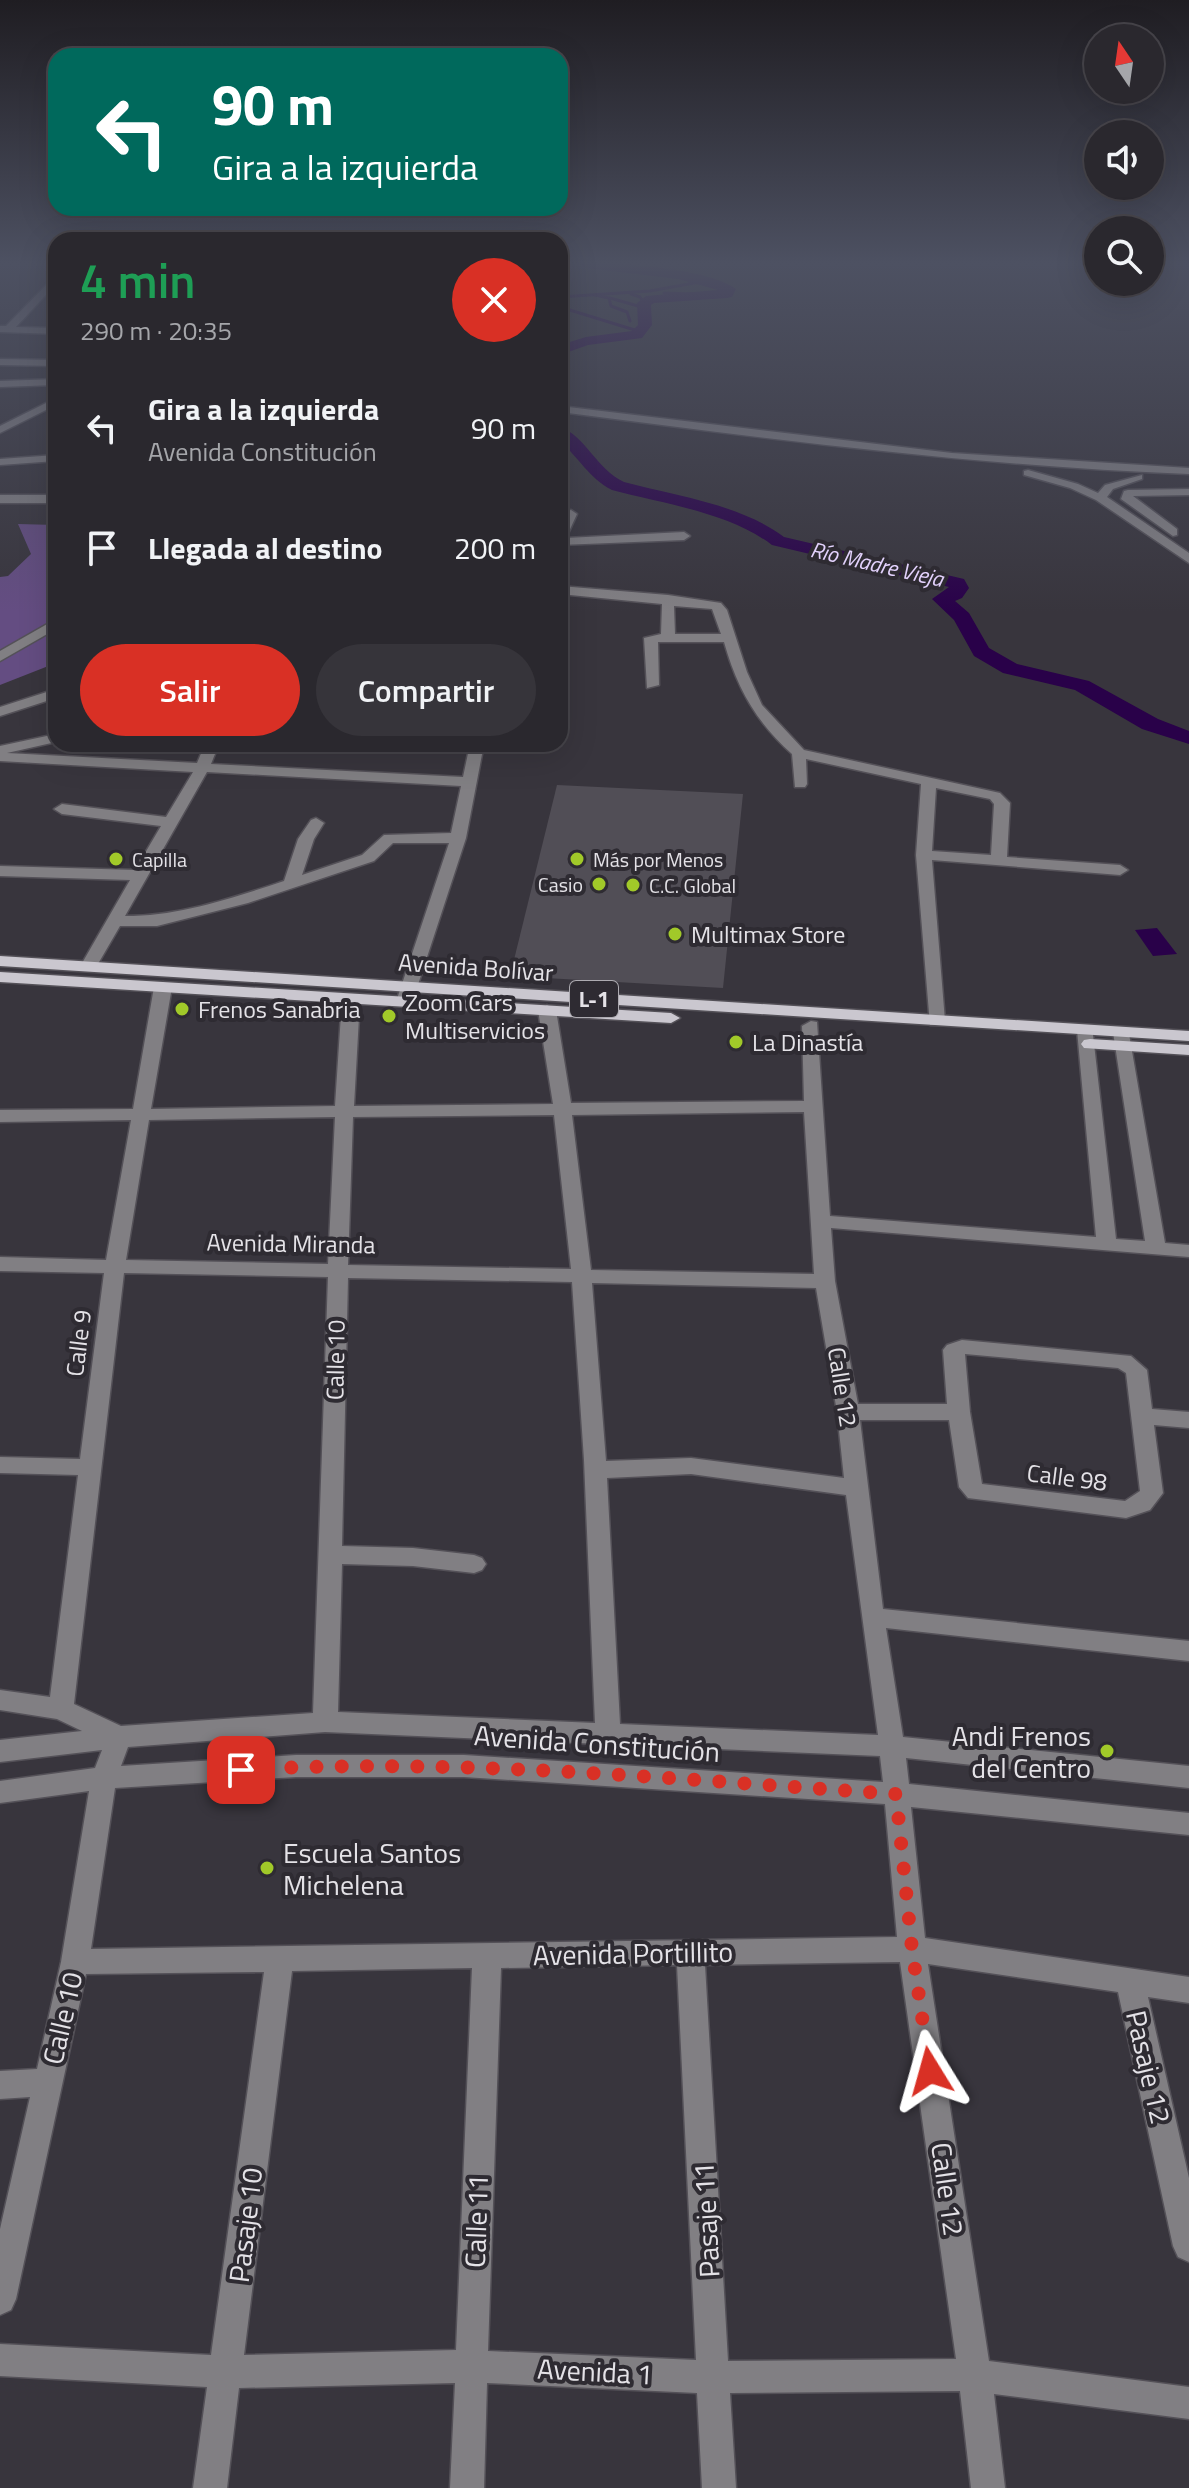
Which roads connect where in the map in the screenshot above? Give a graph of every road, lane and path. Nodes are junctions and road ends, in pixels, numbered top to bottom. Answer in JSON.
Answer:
{"nodes":[{"id":1,"x":48,"y":382,"type":"edge"},
{"id":2,"x":0,"y":384,"type":"edge"},
{"id":3,"x":48,"y":388,"type":"edge"},
{"id":4,"x":0,"y":390,"type":"edge"},
{"id":5,"x":48,"y":407,"type":"edge"},
{"id":6,"x":568,"y":410,"type":"edge"},
{"id":7,"x":568,"y":418,"type":"edge"},
{"id":8,"x":0,"y":430,"type":"edge"},
{"id":9,"x":48,"y":459,"type":"edge"},
{"id":10,"x":0,"y":462,"type":"edge"},
{"id":11,"x":1017,"y":470,"type":"junction"},
{"id":12,"x":1189,"y":471,"type":"edge"},
{"id":13,"x":1138,"y":477,"type":"junction"},
{"id":14,"x":1189,"y":479,"type":"edge"},
{"id":15,"x":1189,"y":492,"type":"edge"},
{"id":16,"x":1100,"y":498,"type":"junction"},
{"id":17,"x":0,"y":499,"type":"edge"},
{"id":18,"x":48,"y":499,"type":"edge"},
{"id":19,"x":571,"y":514,"type":"dead end"},
{"id":20,"x":568,"y":521,"type":"edge"},
{"id":21,"x":684,"y":536,"type":"dead end"},
{"id":22,"x":568,"y":540,"type":"edge"},
{"id":23,"x":1189,"y":543,"type":"edge"},
{"id":24,"x":1189,"y":559,"type":"edge"},
{"id":25,"x":568,"y":591,"type":"edge"},
{"id":26,"x":668,"y":599,"type":"junction"},
{"id":27,"x":48,"y":628,"type":"edge"},
{"id":28,"x":668,"y":638,"type":"junction"},
{"id":29,"x":730,"y":638,"type":"junction"},
{"id":30,"x":0,"y":657,"type":"edge"},
{"id":31,"x":652,"y":685,"type":"dead end"},
{"id":32,"x":48,"y":696,"type":"edge"},
{"id":33,"x":0,"y":712,"type":"edge"},
{"id":34,"x":48,"y":740,"type":"edge"},
{"id":35,"x":0,"y":751,"type":"edge"},
{"id":36,"x":209,"y":752,"type":"edge"},
{"id":37,"x":476,"y":752,"type":"edge"},
{"id":38,"x":799,"y":753,"type":"junction"},
{"id":39,"x":0,"y":757,"type":"edge"},
{"id":40,"x":202,"y":768,"type":"junction"},
{"id":41,"x":470,"y":782,"type":"junction"},
{"id":42,"x":929,"y":783,"type":"junction"},
{"id":43,"x":800,"y":784,"type":"dead end"},
{"id":44,"x":62,"y":809,"type":"dead end"},
{"id":45,"x":170,"y":822,"type":"junction"},
{"id":46,"x":316,"y":823,"type":"dead end"},
{"id":47,"x":458,"y":838,"type":"junction"},
{"id":48,"x":924,"y":855,"type":"junction"},
{"id":49,"x":999,"y":862,"type":"junction"},
{"id":50,"x":1120,"y":870,"type":"dead end"},
{"id":51,"x":0,"y":871,"type":"edge"},
{"id":52,"x":138,"y":875,"type":"junction"},
{"id":53,"x":291,"y":883,"type":"junction"},
{"id":54,"x":112,"y":921,"type":"junction"},
{"id":55,"x":0,"y":961,"type":"edge"},
{"id":56,"x":89,"y":965,"type":"junction"},
{"id":57,"x":0,"y":977,"type":"edge"},
{"id":58,"x":163,"y":987,"type":"junction"},
{"id":59,"x":407,"y":994,"type":"junction"},
{"id":60,"x":351,"y":999,"type":"junction"},
{"id":61,"x":547,"y":1010,"type":"junction"},
{"id":62,"x":936,"y":1021,"type":"junction"},
{"id":63,"x":811,"y":1026,"type":"junction"},
{"id":64,"x":1189,"y":1036,"type":"edge"},
{"id":65,"x":1087,"y":1037,"type":"junction"},
{"id":66,"x":1123,"y":1039,"type":"junction"},
{"id":67,"x":1189,"y":1050,"type":"edge"},
{"id":68,"x":813,"y":1106,"type":"junction"},
{"id":69,"x":564,"y":1108,"type":"junction"},
{"id":70,"x":343,"y":1110,"type":"junction"},
{"id":71,"x":0,"y":1116,"type":"edge"},
{"id":72,"x":139,"y":1117,"type":"junction"},
{"id":73,"x":820,"y":1221,"type":"junction"},
{"id":74,"x":1107,"y":1246,"type":"junction"},
{"id":75,"x":1156,"y":1249,"type":"junction"},
{"id":76,"x":1189,"y":1251,"type":"edge"},
{"id":77,"x":0,"y":1264,"type":"edge"},
{"id":78,"x":115,"y":1265,"type":"junction"},
{"id":79,"x":336,"y":1270,"type":"junction"},
{"id":80,"x":580,"y":1276,"type":"junction"},
{"id":81,"x":825,"y":1281,"type":"junction"},
{"id":82,"x":848,"y":1412,"type":"junction"},
{"id":83,"x":959,"y":1412,"type":"junction"},
{"id":84,"x":1142,"y":1416,"type":"junction"},
{"id":85,"x":1189,"y":1420,"type":"edge"},
{"id":86,"x":0,"y":1465,"type":"edge"},
{"id":87,"x":89,"y":1467,"type":"junction"},
{"id":88,"x":596,"y":1470,"type":"junction"},
{"id":89,"x":857,"y":1488,"type":"junction"},
{"id":90,"x":332,"y":1555,"type":"junction"},
{"id":91,"x":474,"y":1564,"type":"dead end"},
{"id":92,"x":872,"y":1617,"type":"junction"},
{"id":93,"x":1189,"y":1651,"type":"edge"},
{"id":94,"x":0,"y":1700,"type":"edge"},
{"id":95,"x":61,"y":1709,"type":"junction"},
{"id":96,"x":325,"y":1722,"type":"junction"},
{"id":97,"x":608,"y":1731,"type":"junction"},
{"id":98,"x":119,"y":1737,"type":"junction"},
{"id":99,"x":892,"y":1746,"type":"junction"},
{"id":100,"x":0,"y":1751,"type":"edge"},
{"id":101,"x":1189,"y":1777,"type":"edge"},
{"id":102,"x":104,"y":1778,"type":"junction"},
{"id":103,"x":0,"y":1792,"type":"edge"},
{"id":104,"x":896,"y":1794,"type":"junction"},
{"id":105,"x":1189,"y":1824,"type":"edge"},
{"id":106,"x":912,"y":1949,"type":"junction"},
{"id":107,"x":690,"y":1952,"type":"junction"},
{"id":108,"x":487,"y":1955,"type":"junction"},
{"id":109,"x":279,"y":1961,"type":"junction"},
{"id":110,"x":75,"y":1962,"type":"junction"},
{"id":111,"x":1130,"y":1981,"type":"junction"},
{"id":112,"x":1189,"y":1990,"type":"edge"},
{"id":113,"x":48,"y":2082,"type":"junction"},
{"id":114,"x":0,"y":2085,"type":"edge"},
{"id":115,"x":1189,"y":2246,"type":"edge"},
{"id":116,"x":0,"y":2299,"type":"edge"},
{"id":117,"x":0,"y":2360,"type":"edge"},
{"id":118,"x":470,"y":2366,"type":"junction"},
{"id":119,"x":226,"y":2372,"type":"junction"},
{"id":120,"x":975,"y":2375,"type":"junction"},
{"id":121,"x":715,"y":2377,"type":"junction"},
{"id":122,"x":1189,"y":2403,"type":"edge"},
{"id":123,"x":210,"y":2488,"type":"edge"},
{"id":124,"x":467,"y":2488,"type":"edge"},
{"id":125,"x":719,"y":2488,"type":"edge"},
{"id":126,"x":988,"y":2488,"type":"edge"}],
"edges":[{"from":1,"to":2,"type":"street"},
{"from":3,"to":4,"type":"street"},
{"from":5,"to":8,"type":"street"},
{"from":6,"to":12,"type":"street"},
{"from":7,"to":11,"type":"street"},
{"from":9,"to":10,"type":"street"},
{"from":11,"to":13,"type":"street"},
{"from":11,"to":16,"type":"street"},
{"from":13,"to":14,"type":"street"},
{"from":13,"to":16,"type":"street"},
{"from":15,"to":23,"type":"street"},
{"from":16,"to":24,"type":"street"},
{"from":17,"to":18,"type":"street"},
{"from":19,"to":20,"type":"street"},
{"from":21,"to":22,"type":"street"},
{"from":25,"to":26,"type":"street"},
{"from":26,"to":28,"type":"street"},
{"from":26,"to":29,"type":"street"},
{"from":27,"to":30,"type":"street"},
{"from":28,"to":29,"type":"street"},
{"from":28,"to":31,"type":"street"},
{"from":29,"to":38,"type":"street"},
{"from":32,"to":33,"type":"street"},
{"from":34,"to":35,"type":"street"},
{"from":36,"to":40,"type":"street"},
{"from":37,"to":41,"type":"street"},
{"from":38,"to":42,"type":"street"},
{"from":38,"to":43,"type":"street"},
{"from":39,"to":40,"type":"street"},
{"from":40,"to":41,"type":"street"},
{"from":40,"to":45,"type":"street"},
{"from":41,"to":47,"type":"street"},
{"from":42,"to":48,"type":"street"},
{"from":42,"to":49,"type":"street"},
{"from":44,"to":45,"type":"street"},
{"from":45,"to":52,"type":"street"},
{"from":46,"to":53,"type":"street"},
{"from":47,"to":53,"type":"street"},
{"from":47,"to":59,"type":"street"},
{"from":48,"to":49,"type":"street"},
{"from":48,"to":62,"type":"street"},
{"from":49,"to":50,"type":"street"},
{"from":51,"to":52,"type":"street"},
{"from":52,"to":54,"type":"street"},
{"from":53,"to":54,"type":"street"},
{"from":54,"to":56,"type":"street"},
{"from":55,"to":56,"type":"main road","name":"Avenida Bolívar","number":"L-1"},
{"from":56,"to":59,"type":"main road","name":"Avenida Bolívar","number":"L-1"},
{"from":57,"to":58,"type":"main road","name":"Avenida Bolívar","number":"L-1"},
{"from":58,"to":60,"type":"main road","name":"Avenida Bolívar","number":"L-1"},
{"from":58,"to":72,"type":"street","name":"Calle 9"},
{"from":59,"to":60,"type":"main road","name":"Avenida Bolívar","number":"L-1"},
{"from":59,"to":61,"type":"main road","name":"Avenida Bolívar","number":"L-1"},
{"from":59,"to":62,"type":"main road","name":"Avenida Bolívar","number":"L-1"},
{"from":60,"to":70,"type":"street","name":"Calle 10"},
{"from":61,"to":63,"type":"main road","name":"Avenida Bolívar","number":"L-1"},
{"from":61,"to":69,"type":"street"},
{"from":62,"to":65,"type":"main road","name":"Avenida Bolívar","number":"L-1"},
{"from":63,"to":65,"type":"main road","name":"Avenida Bolívar","number":"L-1"},
{"from":63,"to":68,"type":"street","name":"Calle 12"},
{"from":64,"to":66,"type":"main road","name":"Avenida Bolívar","number":"L-1"},
{"from":65,"to":66,"type":"main road","name":"Avenida Bolívar","number":"L-1"},
{"from":65,"to":74,"type":"street"},
{"from":66,"to":67,"type":"main road","name":"Avenida Bolívar","number":"L-1"},
{"from":66,"to":75,"type":"street"},
{"from":68,"to":69,"type":"street"},
{"from":68,"to":73,"type":"street","name":"Calle 12"},
{"from":69,"to":70,"type":"street"},
{"from":69,"to":80,"type":"street"},
{"from":70,"to":72,"type":"street"},
{"from":70,"to":79,"type":"street","name":"Calle 10"},
{"from":71,"to":72,"type":"street"},
{"from":72,"to":78,"type":"street","name":"Calle 9"},
{"from":73,"to":74,"type":"street"},
{"from":73,"to":81,"type":"street","name":"Calle 12"},
{"from":74,"to":75,"type":"street"},
{"from":75,"to":76,"type":"street"},
{"from":77,"to":78,"type":"street","name":"Avenida Miranda"},
{"from":78,"to":79,"type":"street","name":"Avenida Miranda"},
{"from":78,"to":87,"type":"street","name":"Calle 9"},
{"from":79,"to":80,"type":"street","name":"Avenida Miranda"},
{"from":79,"to":90,"type":"street","name":"Calle 10"},
{"from":80,"to":81,"type":"street","name":"Avenida Miranda"},
{"from":80,"to":88,"type":"street"},
{"from":81,"to":82,"type":"street","name":"Calle 12"},
{"from":82,"to":83,"type":"street"},
{"from":82,"to":89,"type":"street","name":"Calle 12"},
{"from":83,"to":84,"type":"street","name":"Calle 98"},
{"from":83,"to":84,"type":"street","name":"Calle 98"},
{"from":84,"to":85,"type":"street"},
{"from":86,"to":87,"type":"street"},
{"from":87,"to":95,"type":"street","name":"Calle 9"},
{"from":88,"to":89,"type":"street"},
{"from":88,"to":97,"type":"street"},
{"from":89,"to":92,"type":"street","name":"Calle 12"},
{"from":90,"to":91,"type":"street"},
{"from":90,"to":96,"type":"street","name":"Calle 10"},
{"from":92,"to":93,"type":"street"},
{"from":92,"to":99,"type":"street","name":"Calle 12"},
{"from":94,"to":95,"type":"street"},
{"from":95,"to":98,"type":"street"},
{"from":96,"to":97,"type":"street","name":"Avenida Constitución"},
{"from":96,"to":98,"type":"street","name":"Avenida Constitución"},
{"from":97,"to":99,"type":"street","name":"Avenida Constitución"},
{"from":98,"to":100,"type":"street","name":"Avenida Constitución"},
{"from":98,"to":102,"type":"street","name":"Calle 10"},
{"from":99,"to":101,"type":"street","name":"Avenida Constitución"},
{"from":99,"to":104,"type":"street","name":"Calle 12"},
{"from":102,"to":103,"type":"street","name":"Avenida Constitución"},
{"from":102,"to":104,"type":"street","name":"Avenida Constitución"},
{"from":102,"to":110,"type":"street","name":"Calle 10"},
{"from":104,"to":105,"type":"street","name":"Avenida Constitución"},
{"from":104,"to":106,"type":"street","name":"Calle 12"},
{"from":106,"to":107,"type":"street","name":"Avenida Portillito"},
{"from":106,"to":111,"type":"street","name":"Avenida Portillito"},
{"from":106,"to":120,"type":"street","name":"Calle 12"},
{"from":107,"to":108,"type":"street","name":"Avenida Portillito"},
{"from":107,"to":121,"type":"street","name":"Pasaje 11"},
{"from":108,"to":109,"type":"street","name":"Avenida Portillito"},
{"from":108,"to":118,"type":"street","name":"Calle 11"},
{"from":109,"to":110,"type":"street","name":"Avenida Portillito"},
{"from":109,"to":119,"type":"street","name":"Pasaje 10"},
{"from":110,"to":113,"type":"street","name":"Calle 10"},
{"from":111,"to":112,"type":"street","name":"Avenida Portillito"},
{"from":111,"to":115,"type":"street","name":"Pasaje 12"},
{"from":113,"to":114,"type":"street"},
{"from":113,"to":116,"type":"street","name":"Calle 10"},
{"from":117,"to":119,"type":"street","name":"Avenida 1"},
{"from":118,"to":119,"type":"street","name":"Avenida 1"},
{"from":118,"to":121,"type":"street","name":"Avenida 1"},
{"from":118,"to":124,"type":"street","name":"Calle 11"},
{"from":119,"to":123,"type":"street","name":"Pasaje 10"},
{"from":120,"to":121,"type":"street","name":"Avenida 1"},
{"from":120,"to":122,"type":"street","name":"Avenida 1"},
{"from":120,"to":126,"type":"street","name":"Calle 12"},
{"from":121,"to":125,"type":"street","name":"Pasaje 11"}]}
